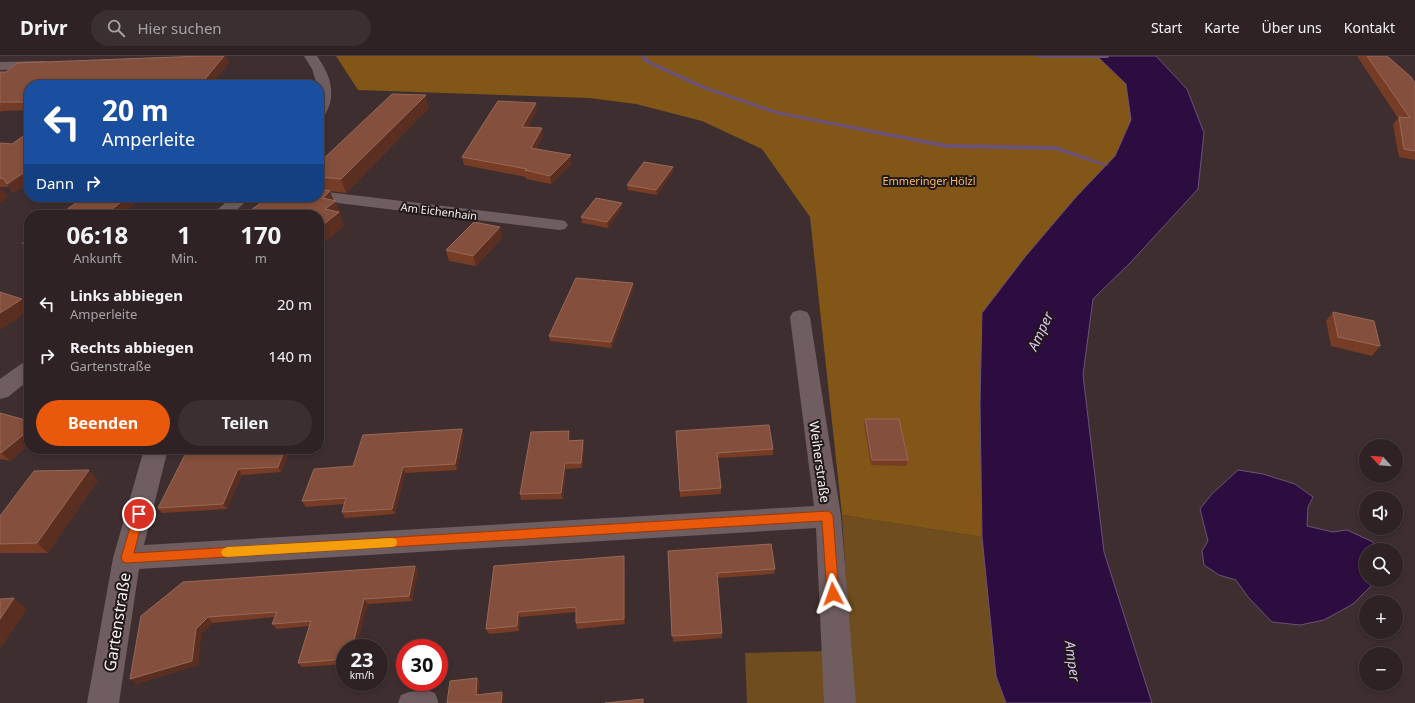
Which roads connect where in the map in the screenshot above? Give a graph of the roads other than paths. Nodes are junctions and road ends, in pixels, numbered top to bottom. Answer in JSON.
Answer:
{"nodes":[{"id":1,"x":310,"y":56,"type":"edge"},
{"id":2,"x":59,"y":64,"type":"edge"},
{"id":3,"x":0,"y":66,"type":"edge"},
{"id":4,"x":21,"y":66,"type":"junction"},
{"id":5,"x":0,"y":79,"type":"edge"},
{"id":6,"x":322,"y":80,"type":"edge"},
{"id":7,"x":324,"y":197,"type":"edge"},
{"id":8,"x":237,"y":202,"type":"edge"},
{"id":9,"x":226,"y":210,"type":"edge"},
{"id":10,"x":559,"y":225,"type":"dead end"},
{"id":11,"x":800,"y":317,"type":"dead end"},
{"id":12,"x":155,"y":454,"type":"edge"},
{"id":13,"x":828,"y":516,"type":"junction"},
{"id":14,"x":127,"y":558,"type":"junction"},
{"id":15,"x":103,"y":703,"type":"edge"},
{"id":16,"x":840,"y":703,"type":"edge"}],
"edges":[{"from":1,"to":6,"type":"street"},
{"from":2,"to":4,"type":"street"},
{"from":3,"to":4,"type":"street"},
{"from":4,"to":5,"type":"street"},
{"from":7,"to":10,"type":"street","name":"Am Eichenhain"},
{"from":8,"to":9,"type":"street"},
{"from":11,"to":13,"type":"street","name":"Weiherstraße"},
{"from":12,"to":14,"type":"street","name":"Gartenstraße"},
{"from":13,"to":14,"type":"street"},
{"from":13,"to":16,"type":"street","name":"Weiherstraße"},
{"from":14,"to":15,"type":"street","name":"Gartenstraße"}]}
